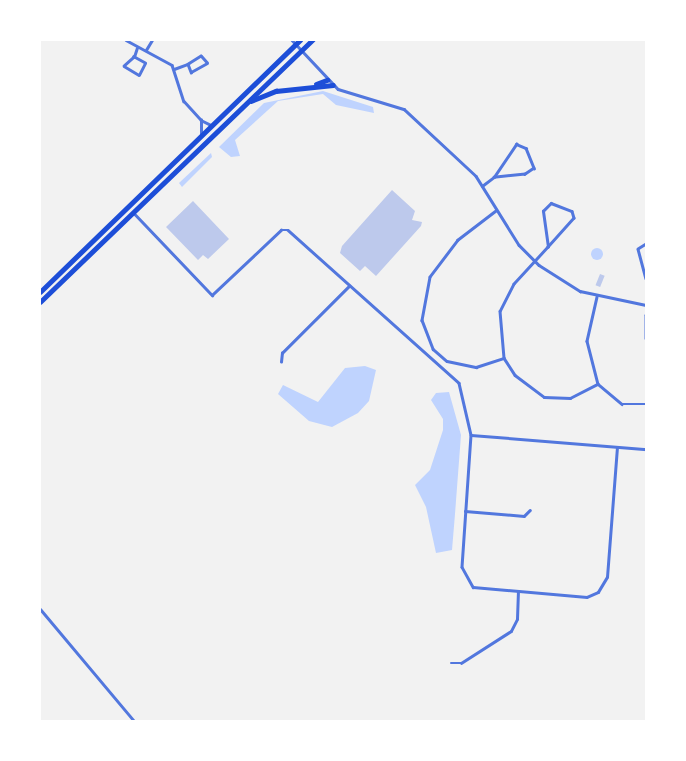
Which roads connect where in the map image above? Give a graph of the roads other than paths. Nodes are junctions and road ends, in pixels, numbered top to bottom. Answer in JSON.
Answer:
{"nodes":[{"id":1,"x":126,"y":40,"type":"edge"},
{"id":2,"x":152,"y":40,"type":"edge"},
{"id":3,"x":159,"y":40,"type":"edge"},
{"id":4,"x":164,"y":40,"type":"edge"},
{"id":5,"x":312,"y":40,"type":"edge"},
{"id":6,"x":296,"y":41,"type":"edge"},
{"id":7,"x":138,"y":48,"type":"junction"},
{"id":8,"x":146,"y":50,"type":"junction"},
{"id":9,"x":301,"y":50,"type":"junction"},
{"id":10,"x":134,"y":57,"type":"junction"},
{"id":11,"x":188,"y":64,"type":"junction"},
{"id":12,"x":174,"y":69,"type":"junction"},
{"id":13,"x":327,"y":80,"type":"junction"},
{"id":14,"x":313,"y":85,"type":"junction"},
{"id":15,"x":333,"y":85,"type":"junction"},
{"id":16,"x":246,"y":104,"type":"junction"},
{"id":17,"x":201,"y":120,"type":"junction"},
{"id":18,"x":211,"y":125,"type":"junction"},
{"id":19,"x":201,"y":135,"type":"junction"},
{"id":20,"x":494,"y":177,"type":"junction"},
{"id":21,"x":482,"y":186,"type":"junction"},
{"id":22,"x":496,"y":211,"type":"junction"},
{"id":23,"x":133,"y":212,"type":"junction"},
{"id":24,"x":646,"y":244,"type":"edge"},
{"id":25,"x":548,"y":247,"type":"junction"},
{"id":26,"x":536,"y":261,"type":"junction"},
{"id":27,"x":646,"y":278,"type":"edge"},
{"id":28,"x":349,"y":286,"type":"junction"},
{"id":29,"x":40,"y":292,"type":"edge"},
{"id":30,"x":597,"y":297,"type":"junction"},
{"id":31,"x":40,"y":302,"type":"edge"},
{"id":32,"x":646,"y":305,"type":"edge"},
{"id":33,"x":646,"y":315,"type":"edge"},
{"id":34,"x":646,"y":338,"type":"edge"},
{"id":35,"x":504,"y":358,"type":"junction"},
{"id":36,"x":280,"y":362,"type":"dead end"},
{"id":37,"x":598,"y":384,"type":"junction"},
{"id":38,"x":646,"y":404,"type":"edge"},
{"id":39,"x":472,"y":435,"type":"junction"},
{"id":40,"x":617,"y":446,"type":"junction"},
{"id":41,"x":646,"y":449,"type":"edge"},
{"id":42,"x":530,"y":510,"type":"dead end"},
{"id":43,"x":465,"y":511,"type":"junction"},
{"id":44,"x":518,"y":592,"type":"junction"},
{"id":45,"x":40,"y":609,"type":"edge"},
{"id":46,"x":451,"y":663,"type":"dead end"},
{"id":47,"x":134,"y":721,"type":"edge"}],
"edges":[{"from":1,"to":7,"type":"street"},
{"from":2,"to":8,"type":"street"},
{"from":3,"to":4,"type":"street"},
{"from":5,"to":9,"type":"highway"},
{"from":6,"to":9,"type":"street"},
{"from":6,"to":18,"type":"highway"},
{"from":7,"to":8,"type":"street"},
{"from":7,"to":10,"type":"street"},
{"from":8,"to":12,"type":"street"},
{"from":9,"to":13,"type":"street"},
{"from":9,"to":16,"type":"highway"},
{"from":10,"to":10,"type":"street"},
{"from":11,"to":11,"type":"street"},
{"from":11,"to":12,"type":"street"},
{"from":12,"to":17,"type":"street"},
{"from":13,"to":14,"type":"highway"},
{"from":13,"to":15,"type":"street"},
{"from":14,"to":15,"type":"highway"},
{"from":14,"to":16,"type":"highway"},
{"from":15,"to":21,"type":"street"},
{"from":16,"to":23,"type":"highway"},
{"from":17,"to":18,"type":"street"},
{"from":17,"to":19,"type":"street"},
{"from":18,"to":19,"type":"highway"},
{"from":19,"to":29,"type":"highway"},
{"from":20,"to":20,"type":"street"},
{"from":20,"to":21,"type":"street"},
{"from":21,"to":22,"type":"street"},
{"from":22,"to":26,"type":"street"},
{"from":22,"to":35,"type":"street"},
{"from":23,"to":28,"type":"street"},
{"from":23,"to":31,"type":"highway"},
{"from":24,"to":27,"type":"street"},
{"from":25,"to":25,"type":"street"},
{"from":25,"to":26,"type":"street"},
{"from":26,"to":30,"type":"street"},
{"from":26,"to":35,"type":"street"},
{"from":28,"to":36,"type":"street"},
{"from":28,"to":39,"type":"street"},
{"from":30,"to":32,"type":"street"},
{"from":30,"to":37,"type":"street"},
{"from":33,"to":34,"type":"street"},
{"from":35,"to":37,"type":"street"},
{"from":37,"to":38,"type":"street"},
{"from":39,"to":40,"type":"street"},
{"from":39,"to":43,"type":"street"},
{"from":40,"to":41,"type":"street"},
{"from":40,"to":44,"type":"street"},
{"from":42,"to":43,"type":"street"},
{"from":43,"to":44,"type":"street"},
{"from":44,"to":46,"type":"street"},
{"from":45,"to":47,"type":"street"}]}
